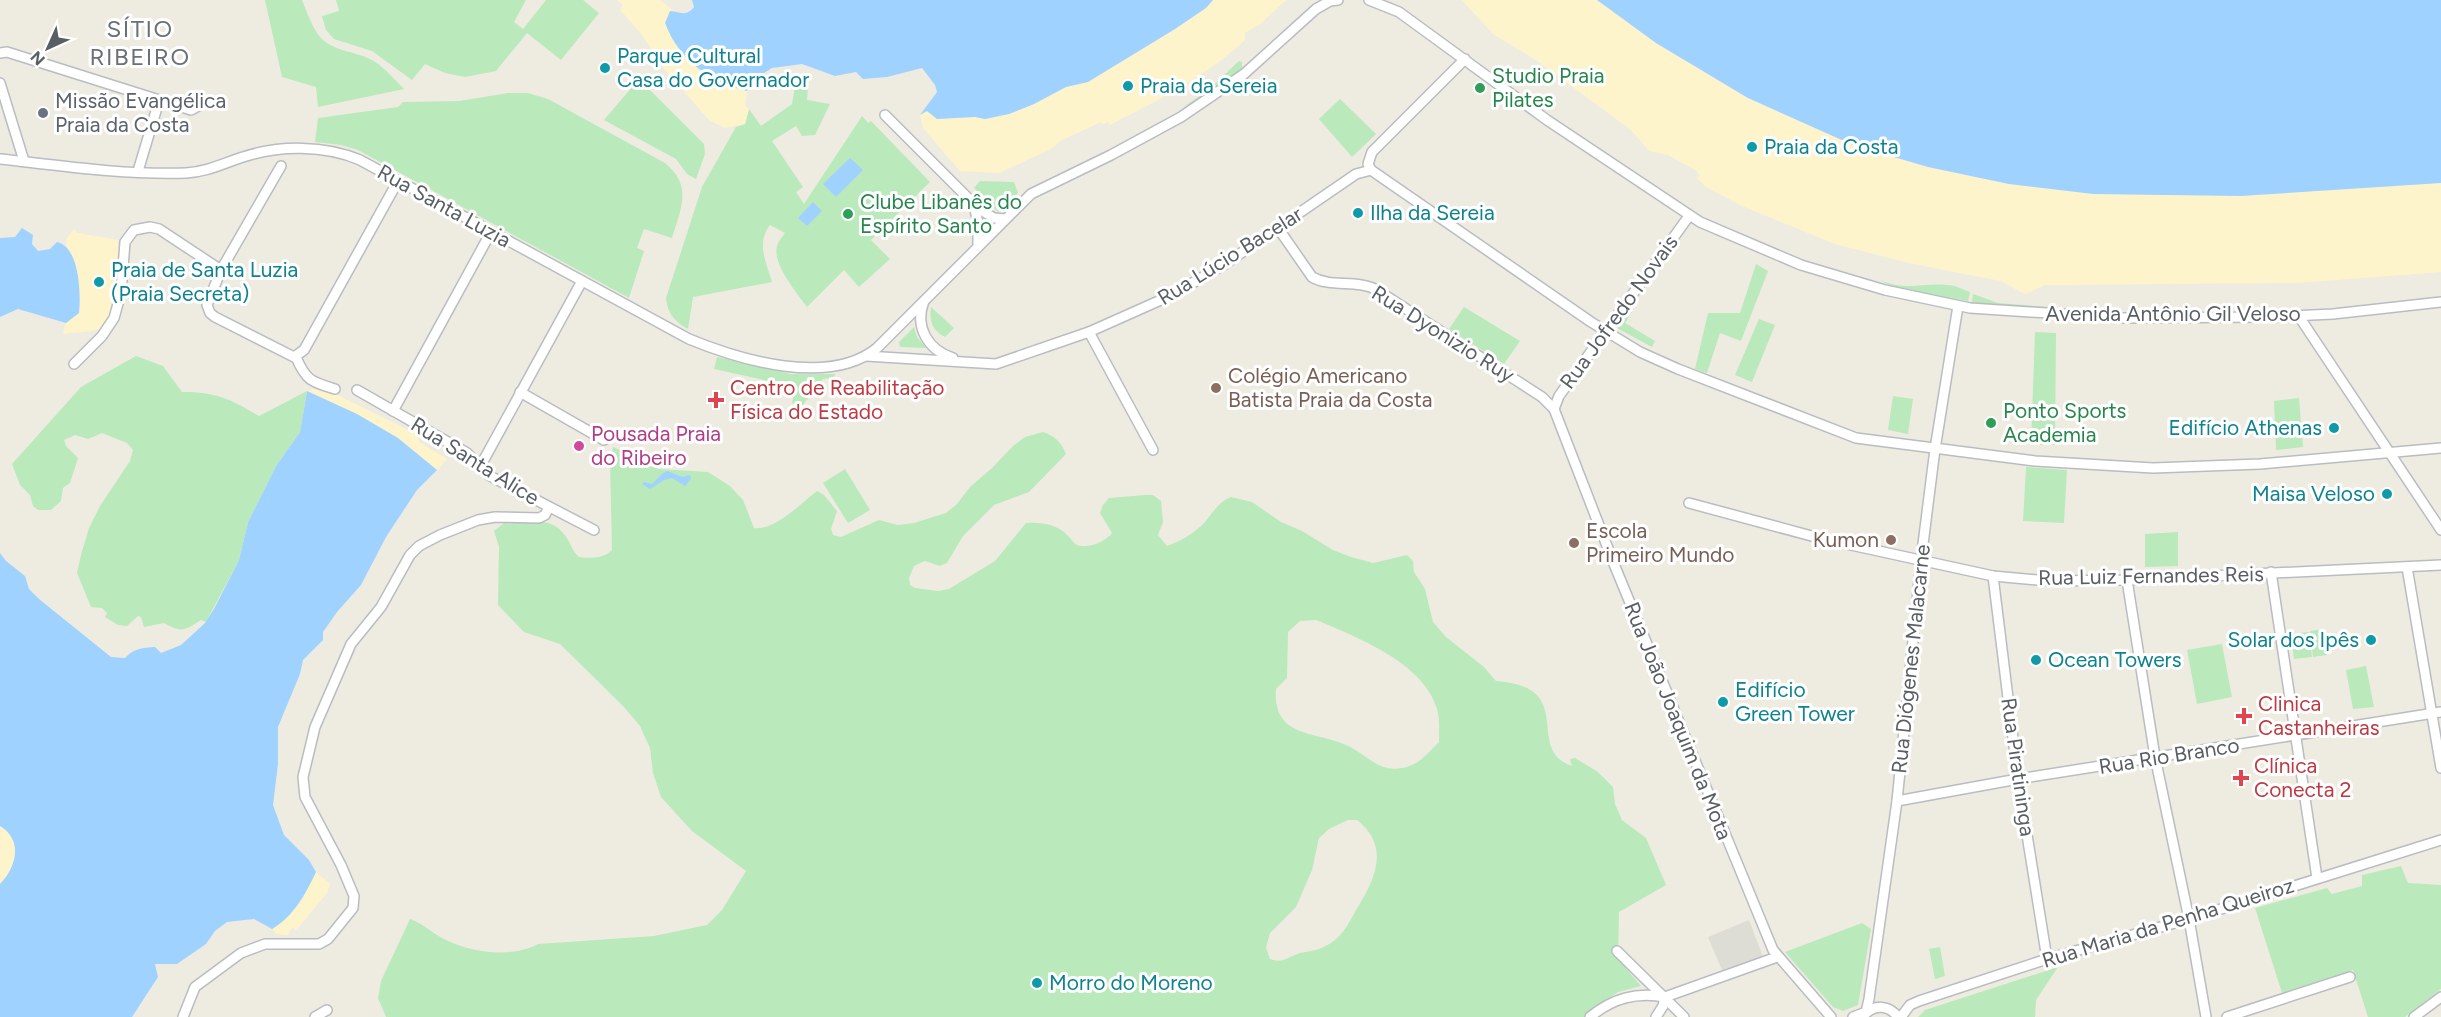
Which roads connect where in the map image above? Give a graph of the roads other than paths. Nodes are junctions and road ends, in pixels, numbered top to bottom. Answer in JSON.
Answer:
{"nodes":[{"id":1,"x":1338,"y":0,"type":"edge"},
{"id":2,"x":1369,"y":0,"type":"edge"},
{"id":3,"x":3,"y":52,"type":"edge"},
{"id":4,"x":1465,"y":59,"type":"junction"},
{"id":5,"x":0,"y":83,"type":"edge"},
{"id":6,"x":159,"y":101,"type":"junction"},
{"id":7,"x":202,"y":104,"type":"dead end"},
{"id":8,"x":885,"y":115,"type":"dead end"},
{"id":9,"x":0,"y":159,"type":"edge"},
{"id":10,"x":24,"y":161,"type":"junction"},
{"id":11,"x":281,"y":166,"type":"dead end"},
{"id":12,"x":1371,"y":170,"type":"junction"},
{"id":13,"x":138,"y":171,"type":"junction"},
{"id":14,"x":398,"y":181,"type":"junction"},
{"id":15,"x":974,"y":205,"type":"junction"},
{"id":16,"x":1689,"y":216,"type":"junction"},
{"id":17,"x":1005,"y":219,"type":"junction"},
{"id":18,"x":1278,"y":228,"type":"junction"},
{"id":19,"x":491,"y":232,"type":"junction"},
{"id":20,"x":978,"y":245,"type":"junction"},
{"id":21,"x":221,"y":270,"type":"junction"},
{"id":22,"x":582,"y":281,"type":"junction"},
{"id":23,"x":924,"y":301,"type":"junction"},
{"id":24,"x":2441,"y":302,"type":"edge"},
{"id":25,"x":1958,"y":306,"type":"junction"},
{"id":26,"x":2298,"y":315,"type":"junction"},
{"id":27,"x":1089,"y":332,"type":"junction"},
{"id":28,"x":1606,"y":332,"type":"junction"},
{"id":29,"x":296,"y":357,"type":"junction"},
{"id":30,"x":866,"y":357,"type":"junction"},
{"id":31,"x":967,"y":362,"type":"junction"},
{"id":32,"x":74,"y":364,"type":"dead end"},
{"id":33,"x":335,"y":389,"type":"dead end"},
{"id":34,"x":357,"y":390,"type":"dead end"},
{"id":35,"x":520,"y":392,"type":"junction"},
{"id":36,"x":1554,"y":410,"type":"junction"},
{"id":37,"x":393,"y":411,"type":"junction"},
{"id":38,"x":604,"y":440,"type":"dead end"},
{"id":39,"x":2441,"y":448,"type":"edge"},
{"id":40,"x":1935,"y":449,"type":"junction"},
{"id":41,"x":1153,"y":450,"type":"dead end"},
{"id":42,"x":2390,"y":454,"type":"junction"},
{"id":43,"x":481,"y":465,"type":"junction"},
{"id":44,"x":1689,"y":503,"type":"dead end"},
{"id":45,"x":549,"y":507,"type":"junction"},
{"id":46,"x":594,"y":530,"type":"dead end"},
{"id":47,"x":2441,"y":530,"type":"edge"},
{"id":48,"x":1921,"y":560,"type":"junction"},
{"id":49,"x":2441,"y":565,"type":"edge"},
{"id":50,"x":2407,"y":567,"type":"junction"},
{"id":51,"x":2271,"y":572,"type":"junction"},
{"id":52,"x":1993,"y":576,"type":"junction"},
{"id":53,"x":2127,"y":580,"type":"junction"},
{"id":54,"x":2441,"y":712,"type":"edge"},
{"id":55,"x":2430,"y":713,"type":"junction"},
{"id":56,"x":2297,"y":736,"type":"junction"},
{"id":57,"x":2155,"y":757,"type":"junction"},
{"id":58,"x":2441,"y":768,"type":"edge"},
{"id":59,"x":2018,"y":779,"type":"junction"},
{"id":60,"x":1897,"y":801,"type":"junction"},
{"id":61,"x":2441,"y":840,"type":"edge"},
{"id":62,"x":2317,"y":878,"type":"junction"},
{"id":63,"x":2189,"y":919,"type":"junction"},
{"id":64,"x":1617,"y":951,"type":"dead end"},
{"id":65,"x":1777,"y":957,"type":"junction"},
{"id":66,"x":2047,"y":959,"type":"junction"},
{"id":67,"x":2350,"y":976,"type":"dead end"},
{"id":68,"x":1665,"y":997,"type":"junction"},
{"id":69,"x":2441,"y":997,"type":"edge"},
{"id":70,"x":327,"y":1010,"type":"dead end"},
{"id":71,"x":1865,"y":1015,"type":"edge"},
{"id":72,"x":183,"y":1017,"type":"edge"},
{"id":73,"x":315,"y":1017,"type":"edge"},
{"id":74,"x":1590,"y":1017,"type":"edge"},
{"id":75,"x":1656,"y":1017,"type":"edge"},
{"id":76,"x":1684,"y":1017,"type":"edge"},
{"id":77,"x":1832,"y":1017,"type":"edge"},
{"id":78,"x":1853,"y":1017,"type":"edge"},
{"id":79,"x":1900,"y":1017,"type":"edge"},
{"id":80,"x":2206,"y":1017,"type":"edge"},
{"id":81,"x":2227,"y":1017,"type":"edge"},
{"id":82,"x":2414,"y":1017,"type":"edge"}],
"edges":[{"from":1,"to":17,"type":"street"},
{"from":2,"to":4,"type":"street","name":"Avenida Antônio Gil Veloso"},
{"from":3,"to":6,"type":"street"},
{"from":4,"to":12,"type":"street"},
{"from":4,"to":16,"type":"street","name":"Avenida Antônio Gil Veloso"},
{"from":5,"to":10,"type":"street"},
{"from":6,"to":7,"type":"street"},
{"from":6,"to":13,"type":"street"},
{"from":8,"to":15,"type":"street"},
{"from":9,"to":10,"type":"street","name":"Rua Santa Luzia"},
{"from":10,"to":13,"type":"street","name":"Rua Santa Luzia"},
{"from":11,"to":21,"type":"street"},
{"from":12,"to":18,"type":"street","name":"Rua Lúcio Bacelar"},
{"from":12,"to":28,"type":"street"},
{"from":13,"to":14,"type":"street","name":"Rua Santa Luzia"},
{"from":14,"to":19,"type":"street","name":"Rua Santa Luzia"},
{"from":14,"to":29,"type":"street"},
{"from":15,"to":17,"type":"street"},
{"from":15,"to":20,"type":"street"},
{"from":16,"to":25,"type":"street","name":"Avenida Antônio Gil Veloso"},
{"from":16,"to":28,"type":"street","name":"Rua Jofredo Novais"},
{"from":17,"to":20,"type":"street"},
{"from":18,"to":27,"type":"street","name":"Rua Lúcio Bacelar"},
{"from":18,"to":36,"type":"street","name":"Rua Dyonizio Ruy"},
{"from":19,"to":22,"type":"street","name":"Rua Santa Luzia"},
{"from":19,"to":37,"type":"street"},
{"from":20,"to":23,"type":"street"},
{"from":21,"to":29,"type":"street"},
{"from":21,"to":32,"type":"street"},
{"from":22,"to":30,"type":"street","name":"Rua Santa Luzia"},
{"from":22,"to":35,"type":"street"},
{"from":23,"to":30,"type":"street"},
{"from":23,"to":31,"type":"street"},
{"from":24,"to":26,"type":"street","name":"Avenida Antônio Gil Veloso"},
{"from":25,"to":26,"type":"street","name":"Avenida Antônio Gil Veloso"},
{"from":25,"to":40,"type":"street","name":"Rua Diógenes Malacarne"},
{"from":26,"to":42,"type":"street"},
{"from":27,"to":31,"type":"street","name":"Rua Lúcio Bacelar"},
{"from":27,"to":41,"type":"street"},
{"from":28,"to":36,"type":"street","name":"Rua Jofredo Novais"},
{"from":28,"to":40,"type":"street"},
{"from":29,"to":33,"type":"street"},
{"from":30,"to":31,"type":"street","name":"Rua Lúcio Bacelar"},
{"from":34,"to":37,"type":"street","name":"Rua Santa Alice"},
{"from":35,"to":38,"type":"street"},
{"from":35,"to":43,"type":"street"},
{"from":36,"to":65,"type":"street","name":"Rua João Joaquim da Mota"},
{"from":37,"to":43,"type":"street","name":"Rua Santa Alice"},
{"from":39,"to":42,"type":"street"},
{"from":40,"to":42,"type":"street"},
{"from":40,"to":48,"type":"street","name":"Rua Diógenes Malacarne"},
{"from":42,"to":47,"type":"street"},
{"from":43,"to":45,"type":"street","name":"Rua Santa Alice"},
{"from":44,"to":48,"type":"street","name":"Rua Luiz Fernandes Reis"},
{"from":45,"to":46,"type":"street","name":"Rua Santa Alice"},
{"from":45,"to":72,"type":"street"},
{"from":48,"to":52,"type":"street","name":"Rua Luiz Fernandes Reis"},
{"from":48,"to":60,"type":"street","name":"Rua Diógenes Malacarne"},
{"from":49,"to":50,"type":"street","name":"Rua Luiz Fernandes Reis"},
{"from":50,"to":51,"type":"street","name":"Rua Luiz Fernandes Reis"},
{"from":50,"to":55,"type":"street"},
{"from":51,"to":53,"type":"street","name":"Rua Luiz Fernandes Reis"},
{"from":51,"to":56,"type":"street"},
{"from":52,"to":53,"type":"street","name":"Rua Luiz Fernandes Reis"},
{"from":52,"to":59,"type":"street","name":"Rua Piratininga"},
{"from":53,"to":57,"type":"street"},
{"from":54,"to":55,"type":"street","name":"Rua Rio Branco"},
{"from":55,"to":56,"type":"street","name":"Rua Rio Branco"},
{"from":55,"to":58,"type":"street"},
{"from":56,"to":57,"type":"street","name":"Rua Rio Branco"},
{"from":56,"to":62,"type":"street"},
{"from":57,"to":59,"type":"street","name":"Rua Rio Branco"},
{"from":57,"to":63,"type":"street"},
{"from":59,"to":60,"type":"street","name":"Rua Rio Branco"},
{"from":59,"to":66,"type":"street","name":"Rua Piratininga"},
{"from":60,"to":71,"type":"street","name":"Rua Diógenes Malacarne"},
{"from":61,"to":62,"type":"street","name":"Rua Maria da Penha Queiroz"},
{"from":62,"to":63,"type":"street","name":"Rua Maria da Penha Queiroz"},
{"from":63,"to":66,"type":"street","name":"Rua Maria da Penha Queiroz"},
{"from":63,"to":80,"type":"street"},
{"from":64,"to":68,"type":"street"},
{"from":65,"to":68,"type":"street"},
{"from":65,"to":77,"type":"street","name":"Rua João Joaquim da Mota"},
{"from":66,"to":79,"type":"street","name":"Rua Maria da Penha Queiroz"},
{"from":67,"to":81,"type":"street"},
{"from":68,"to":74,"type":"street"},
{"from":68,"to":75,"type":"street"},
{"from":68,"to":76,"type":"street"},
{"from":69,"to":82,"type":"street"},
{"from":70,"to":73,"type":"street"},
{"from":71,"to":78,"type":"street"},
{"from":71,"to":79,"type":"street"}]}
